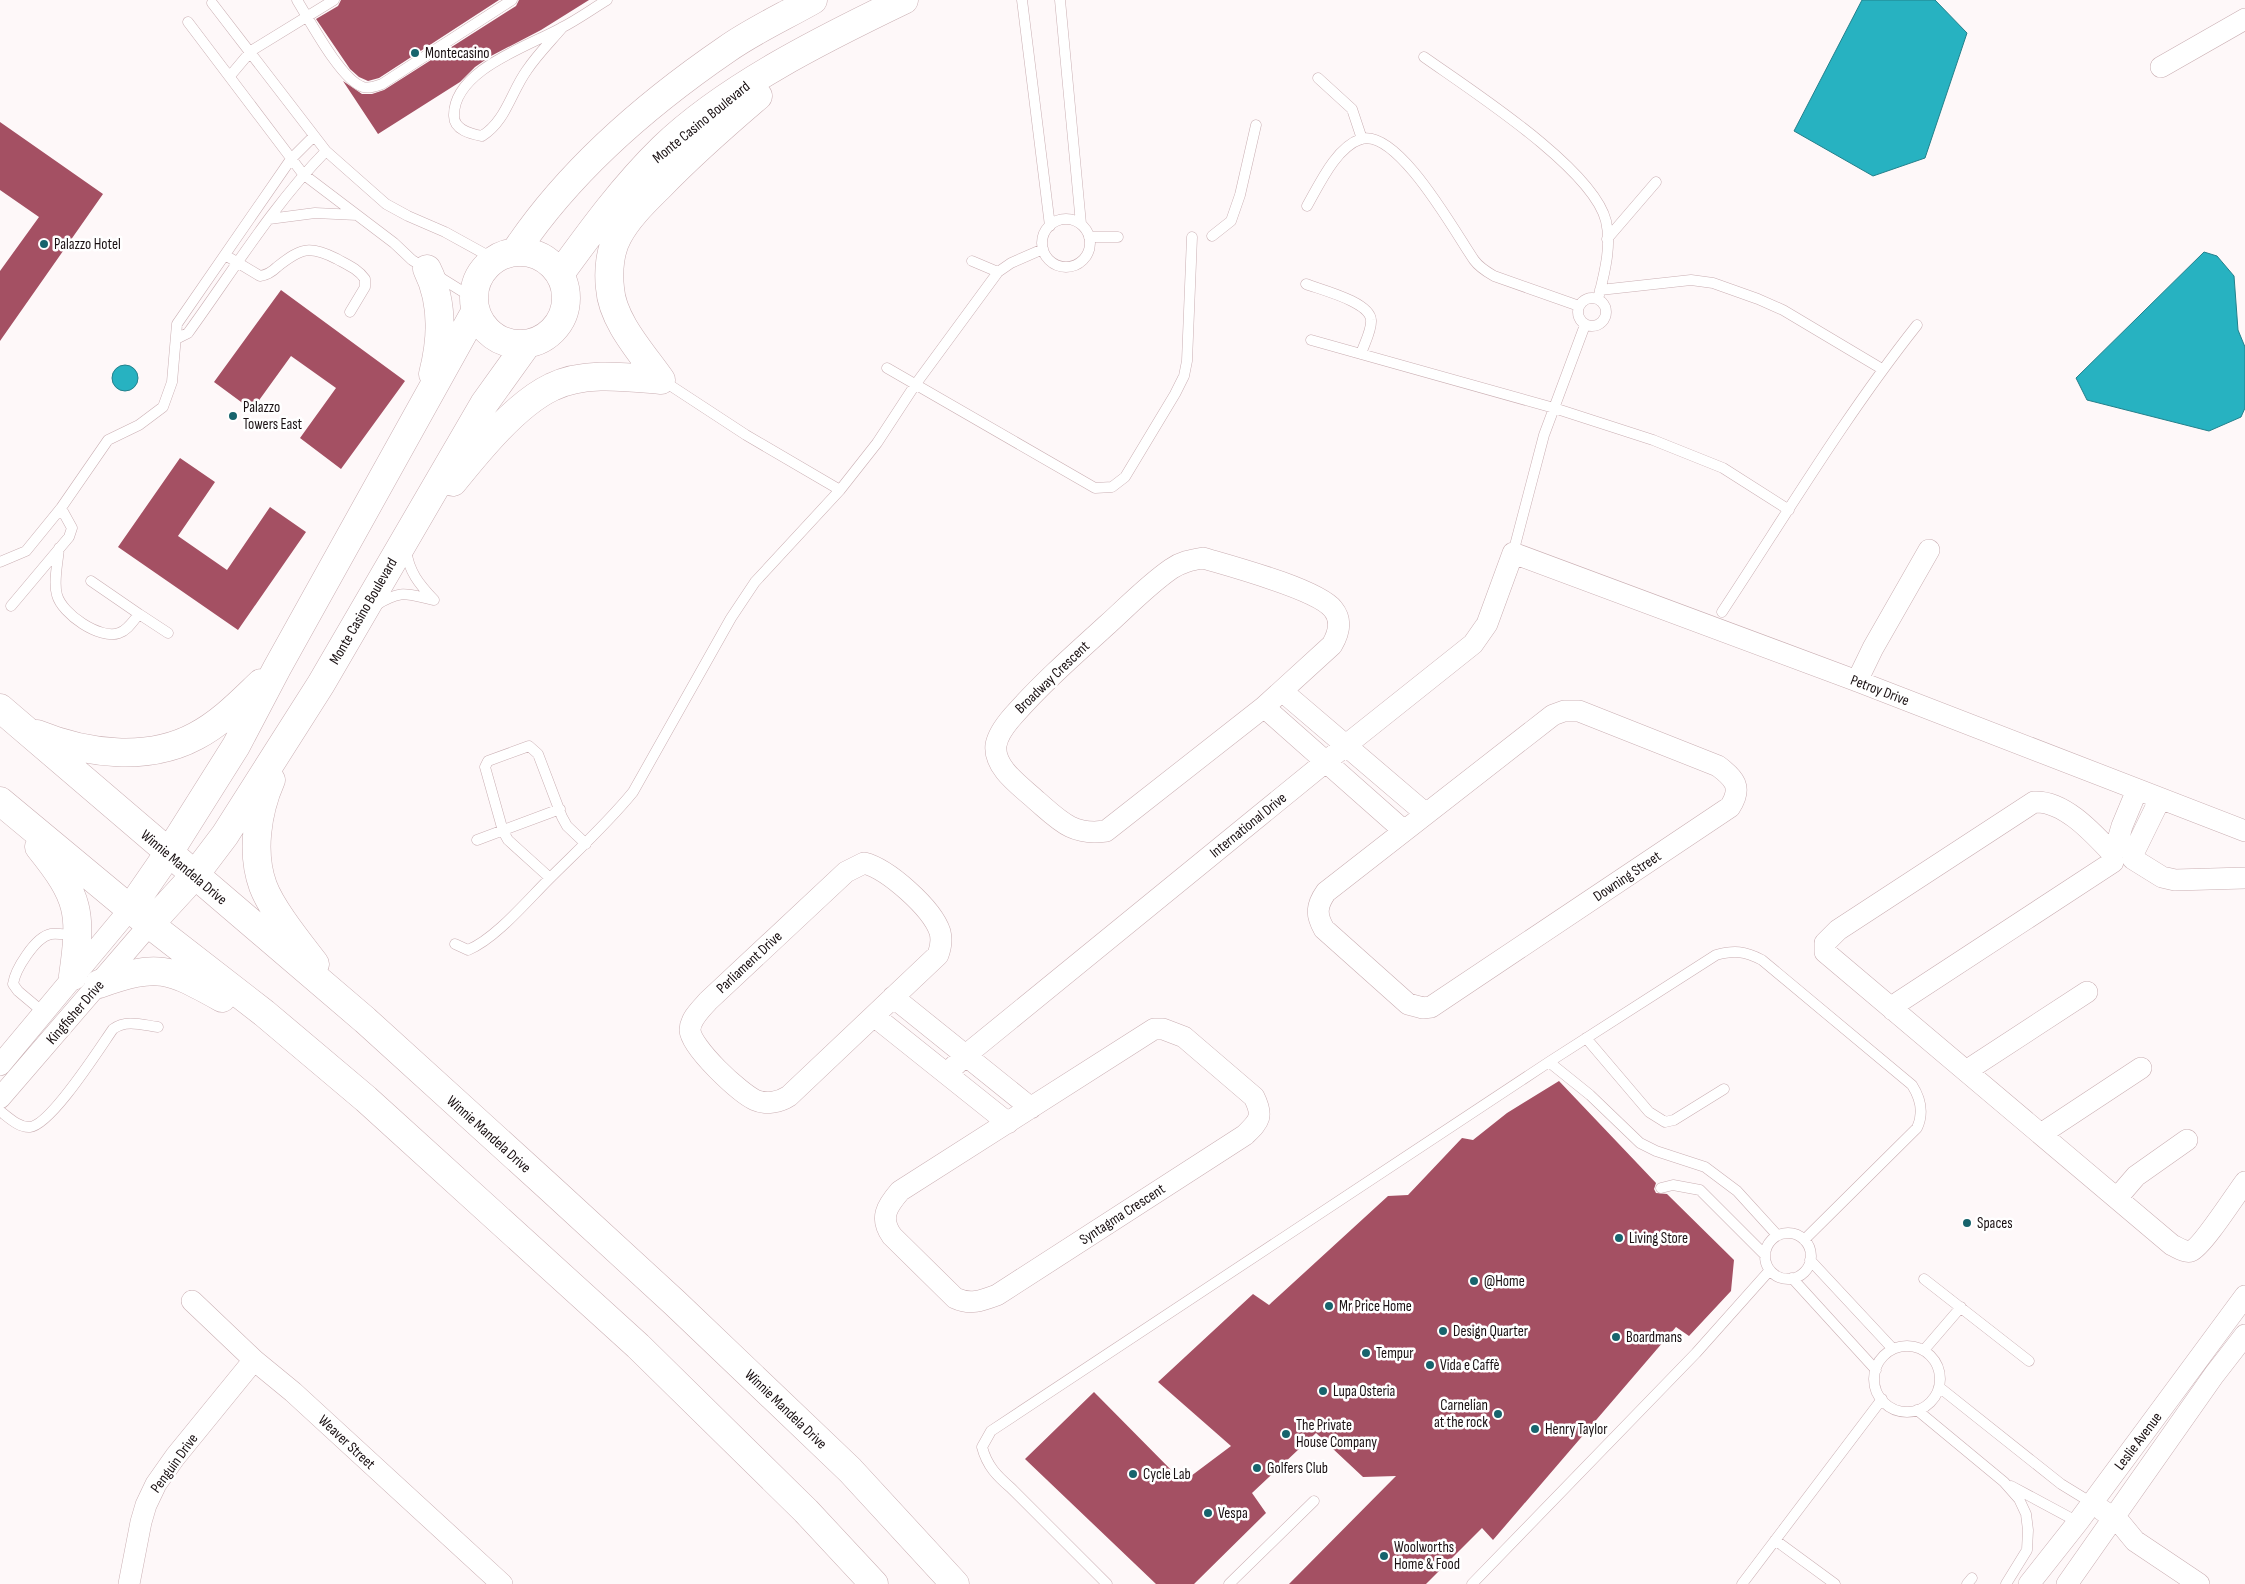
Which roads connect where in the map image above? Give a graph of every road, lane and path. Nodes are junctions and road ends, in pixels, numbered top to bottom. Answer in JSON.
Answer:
{"nodes":[{"id":1,"x":297,"y":0,"type":"edge"},
{"id":2,"x":334,"y":0,"type":"edge"},
{"id":3,"x":512,"y":0,"type":"edge"},
{"id":4,"x":607,"y":0,"type":"edge"},
{"id":5,"x":813,"y":0,"type":"edge"},
{"id":6,"x":904,"y":0,"type":"edge"},
{"id":7,"x":1022,"y":0,"type":"edge"},
{"id":8,"x":1060,"y":0,"type":"edge"},
{"id":9,"x":212,"y":3,"type":"dead end"},
{"id":10,"x":307,"y":16,"type":"junction"},
{"id":11,"x":2245,"y":19,"type":"edge"},
{"id":12,"x":188,"y":22,"type":"dead end"},
{"id":13,"x":562,"y":28,"type":"junction"},
{"id":14,"x":818,"y":45,"type":"junction"},
{"id":15,"x":250,"y":51,"type":"junction"},
{"id":16,"x":1424,"y":57,"type":"dead end"},
{"id":17,"x":2161,"y":67,"type":"dead end"},
{"id":18,"x":230,"y":76,"type":"junction"},
{"id":19,"x":1318,"y":78,"type":"dead end"},
{"id":20,"x":1256,"y":125,"type":"dead end"},
{"id":21,"x":314,"y":136,"type":"junction"},
{"id":22,"x":1362,"y":139,"type":"junction"},
{"id":23,"x":326,"y":150,"type":"junction"},
{"id":24,"x":291,"y":159,"type":"junction"},
{"id":25,"x":304,"y":174,"type":"junction"},
{"id":26,"x":1656,"y":182,"type":"dead end"},
{"id":27,"x":1307,"y":206,"type":"dead end"},
{"id":28,"x":357,"y":216,"type":"junction"},
{"id":29,"x":269,"y":219,"type":"junction"},
{"id":30,"x":1081,"y":224,"type":"junction"},
{"id":31,"x":1050,"y":226,"type":"junction"},
{"id":32,"x":1192,"y":236,"type":"dead end"},
{"id":33,"x":1212,"y":236,"type":"dead end"},
{"id":34,"x":1089,"y":237,"type":"junction"},
{"id":35,"x":1118,"y":237,"type":"dead end"},
{"id":36,"x":1607,"y":239,"type":"junction"},
{"id":37,"x":1043,"y":249,"type":"junction"},
{"id":38,"x":226,"y":255,"type":"junction"},
{"id":39,"x":504,"y":256,"type":"junction"},
{"id":40,"x":972,"y":260,"type":"dead end"},
{"id":41,"x":238,"y":264,"type":"junction"},
{"id":42,"x":427,"y":269,"type":"junction"},
{"id":43,"x":998,"y":272,"type":"junction"},
{"id":44,"x":560,"y":274,"type":"junction"},
{"id":45,"x":1306,"y":284,"type":"dead end"},
{"id":46,"x":1599,"y":295,"type":"junction"},
{"id":47,"x":474,"y":305,"type":"junction"},
{"id":48,"x":1579,"y":306,"type":"junction"},
{"id":49,"x":350,"y":312,"type":"dead end"},
{"id":50,"x":1586,"y":325,"type":"junction"},
{"id":51,"x":1917,"y":325,"type":"dead end"},
{"id":52,"x":176,"y":339,"type":"junction"},
{"id":53,"x":1311,"y":340,"type":"dead end"},
{"id":54,"x":527,"y":344,"type":"junction"},
{"id":55,"x":1361,"y":354,"type":"junction"},
{"id":56,"x":887,"y":368,"type":"dead end"},
{"id":57,"x":1882,"y":369,"type":"junction"},
{"id":58,"x":661,"y":380,"type":"junction"},
{"id":59,"x":915,"y":385,"type":"junction"},
{"id":60,"x":1554,"y":408,"type":"junction"},
{"id":61,"x":418,"y":418,"type":"junction"},
{"id":62,"x":840,"y":490,"type":"junction"},
{"id":63,"x":61,"y":508,"type":"junction"},
{"id":64,"x":1789,"y":510,"type":"junction"},
{"id":65,"x":406,"y":536,"type":"junction"},
{"id":66,"x":59,"y":548,"type":"junction"},
{"id":67,"x":1929,"y":550,"type":"dead end"},
{"id":68,"x":1513,"y":553,"type":"junction"},
{"id":69,"x":0,"y":562,"type":"edge"},
{"id":70,"x":91,"y":580,"type":"dead end"},
{"id":71,"x":11,"y":606,"type":"dead end"},
{"id":72,"x":1722,"y":612,"type":"dead end"},
{"id":73,"x":139,"y":614,"type":"junction"},
{"id":74,"x":358,"y":620,"type":"junction"},
{"id":75,"x":168,"y":633,"type":"dead end"},
{"id":76,"x":277,"y":668,"type":"junction"},
{"id":77,"x":1857,"y":681,"type":"junction"},
{"id":78,"x":1282,"y":691,"type":"junction"},
{"id":79,"x":1264,"y":707,"type":"junction"},
{"id":80,"x":0,"y":708,"type":"edge"},
{"id":81,"x":295,"y":724,"type":"junction"},
{"id":82,"x":23,"y":729,"type":"junction"},
{"id":83,"x":1345,"y":746,"type":"junction"},
{"id":84,"x":1326,"y":762,"type":"junction"},
{"id":85,"x":2137,"y":790,"type":"junction"},
{"id":86,"x":2160,"y":799,"type":"junction"},
{"id":87,"x":3,"y":803,"type":"edge"},
{"id":88,"x":560,"y":809,"type":"junction"},
{"id":89,"x":1425,"y":813,"type":"junction"},
{"id":90,"x":1403,"y":830,"type":"junction"},
{"id":91,"x":503,"y":831,"type":"junction"},
{"id":92,"x":2245,"y":832,"type":"edge"},
{"id":93,"x":477,"y":840,"type":"dead end"},
{"id":94,"x":586,"y":844,"type":"junction"},
{"id":95,"x":168,"y":854,"type":"junction"},
{"id":96,"x":2121,"y":856,"type":"junction"},
{"id":97,"x":194,"y":876,"type":"junction"},
{"id":98,"x":550,"y":878,"type":"junction"},
{"id":99,"x":2245,"y":878,"type":"edge"},
{"id":100,"x":140,"y":916,"type":"junction"},
{"id":101,"x":78,"y":935,"type":"junction"},
{"id":102,"x":455,"y":944,"type":"dead end"},
{"id":103,"x":73,"y":976,"type":"junction"},
{"id":104,"x":99,"y":984,"type":"junction"},
{"id":105,"x":2087,"y":992,"type":"dead end"},
{"id":106,"x":893,"y":997,"type":"junction"},
{"id":107,"x":1893,"y":1010,"type":"junction"},
{"id":108,"x":43,"y":1012,"type":"junction"},
{"id":109,"x":264,"y":1013,"type":"junction"},
{"id":110,"x":874,"y":1016,"type":"junction"},
{"id":111,"x":365,"y":1020,"type":"junction"},
{"id":112,"x":158,"y":1027,"type":"dead end"},
{"id":113,"x":63,"y":1028,"type":"junction"},
{"id":114,"x":1586,"y":1038,"type":"junction"},
{"id":115,"x":966,"y":1055,"type":"junction"},
{"id":116,"x":1549,"y":1062,"type":"junction"},
{"id":117,"x":2142,"y":1068,"type":"dead end"},
{"id":118,"x":5,"y":1071,"type":"edge"},
{"id":119,"x":1966,"y":1071,"type":"junction"},
{"id":120,"x":947,"y":1073,"type":"junction"},
{"id":121,"x":1724,"y":1089,"type":"dead end"},
{"id":122,"x":0,"y":1098,"type":"edge"},
{"id":123,"x":1031,"y":1108,"type":"junction"},
{"id":124,"x":0,"y":1111,"type":"edge"},
{"id":125,"x":1008,"y":1122,"type":"junction"},
{"id":126,"x":2041,"y":1134,"type":"junction"},
{"id":127,"x":2187,"y":1140,"type":"dead end"},
{"id":128,"x":2245,"y":1182,"type":"edge"},
{"id":129,"x":1661,"y":1188,"type":"dead end"},
{"id":130,"x":2116,"y":1198,"type":"junction"},
{"id":131,"x":1778,"y":1235,"type":"junction"},
{"id":132,"x":1804,"y":1240,"type":"junction"},
{"id":133,"x":1765,"y":1256,"type":"junction"},
{"id":134,"x":1810,"y":1260,"type":"junction"},
{"id":135,"x":1770,"y":1270,"type":"junction"},
{"id":136,"x":1792,"y":1278,"type":"junction"},
{"id":137,"x":1924,"y":1279,"type":"dead end"},
{"id":138,"x":2245,"y":1296,"type":"edge"},
{"id":139,"x":192,"y":1301,"type":"dead end"},
{"id":140,"x":1961,"y":1308,"type":"junction"},
{"id":141,"x":2245,"y":1335,"type":"edge"},
{"id":142,"x":1893,"y":1349,"type":"junction"},
{"id":143,"x":1924,"y":1350,"type":"junction"},
{"id":144,"x":254,"y":1360,"type":"junction"},
{"id":145,"x":2029,"y":1361,"type":"dead end"},
{"id":146,"x":1876,"y":1370,"type":"junction"},
{"id":147,"x":1939,"y":1388,"type":"junction"},
{"id":148,"x":1882,"y":1400,"type":"junction"},
{"id":149,"x":1917,"y":1410,"type":"junction"},
{"id":150,"x":2004,"y":1482,"type":"junction"},
{"id":151,"x":1314,"y":1501,"type":"dead end"},
{"id":152,"x":2092,"y":1503,"type":"junction"},
{"id":153,"x":2078,"y":1522,"type":"junction"},
{"id":154,"x":2110,"y":1526,"type":"junction"},
{"id":155,"x":1775,"y":1540,"type":"junction"},
{"id":156,"x":129,"y":1584,"type":"edge"},
{"id":157,"x":502,"y":1584,"type":"edge"},
{"id":158,"x":874,"y":1584,"type":"edge"},
{"id":159,"x":955,"y":1584,"type":"edge"},
{"id":160,"x":1107,"y":1584,"type":"edge"},
{"id":161,"x":1229,"y":1584,"type":"edge"},
{"id":162,"x":1472,"y":1584,"type":"edge"},
{"id":163,"x":1742,"y":1584,"type":"edge"},
{"id":164,"x":1835,"y":1584,"type":"edge"},
{"id":165,"x":2006,"y":1584,"type":"edge"},
{"id":166,"x":2029,"y":1584,"type":"edge"},
{"id":167,"x":2068,"y":1584,"type":"edge"},
{"id":168,"x":2199,"y":1584,"type":"edge"}],
"edges":[{"from":1,"to":10,"type":"lane"},
{"from":2,"to":10,"type":"lane"},
{"from":3,"to":10,"type":"lane"},
{"from":4,"to":13,"type":"lane"},
{"from":5,"to":39,"type":"main road"},
{"from":6,"to":14,"type":"main road","name":"Monte Casino Boulevard"},
{"from":7,"to":31,"type":"lane"},
{"from":8,"to":30,"type":"lane"},
{"from":9,"to":15,"type":"lane"},
{"from":10,"to":15,"type":"lane"},
{"from":11,"to":17,"type":"street"},
{"from":12,"to":18,"type":"lane"},
{"from":13,"to":13,"type":"lane"},
{"from":14,"to":44,"type":"main road","name":"Monte Casino Boulevard"},
{"from":14,"to":58,"type":"main road"},
{"from":15,"to":18,"type":"lane"},
{"from":15,"to":21,"type":"lane"},
{"from":16,"to":36,"type":"lane"},
{"from":18,"to":24,"type":"lane"},
{"from":19,"to":22,"type":"lane"},
{"from":20,"to":33,"type":"lane"},
{"from":21,"to":23,"type":"lane"},
{"from":21,"to":24,"type":"lane"},
{"from":22,"to":27,"type":"lane"},
{"from":22,"to":48,"type":"lane"},
{"from":23,"to":25,"type":"lane"},
{"from":23,"to":39,"type":"lane"},
{"from":24,"to":25,"type":"lane"},
{"from":24,"to":38,"type":"lane"},
{"from":25,"to":28,"type":"lane"},
{"from":25,"to":29,"type":"lane"},
{"from":26,"to":36,"type":"lane"},
{"from":28,"to":29,"type":"lane"},
{"from":28,"to":42,"type":"lane"},
{"from":29,"to":41,"type":"lane"},
{"from":30,"to":31,"type":"lane"},
{"from":30,"to":34,"type":"lane"},
{"from":31,"to":37,"type":"lane"},
{"from":32,"to":59,"type":"lane"},
{"from":34,"to":35,"type":"lane"},
{"from":34,"to":37,"type":"lane"},
{"from":36,"to":46,"type":"lane"},
{"from":37,"to":43,"type":"lane"},
{"from":38,"to":41,"type":"lane"},
{"from":38,"to":52,"type":"lane"},
{"from":39,"to":44,"type":"main road"},
{"from":39,"to":47,"type":"main road"},
{"from":40,"to":43,"type":"lane"},
{"from":41,"to":49,"type":"lane"},
{"from":41,"to":52,"type":"lane"},
{"from":42,"to":47,"type":"lane"},
{"from":42,"to":61,"type":"main road"},
{"from":43,"to":59,"type":"lane"},
{"from":44,"to":54,"type":"main road"},
{"from":45,"to":55,"type":"lane"},
{"from":46,"to":48,"type":"lane"},
{"from":46,"to":50,"type":"lane"},
{"from":46,"to":57,"type":"lane"},
{"from":47,"to":54,"type":"main road"},
{"from":47,"to":61,"type":"main road"},
{"from":48,"to":50,"type":"lane"},
{"from":50,"to":60,"type":"lane"},
{"from":51,"to":57,"type":"lane"},
{"from":52,"to":63,"type":"lane"},
{"from":53,"to":55,"type":"lane"},
{"from":54,"to":65,"type":"main road","name":"Monte Casino Boulevard"},
{"from":55,"to":60,"type":"lane"},
{"from":56,"to":59,"type":"lane"},
{"from":57,"to":64,"type":"lane"},
{"from":58,"to":62,"type":"lane"},
{"from":58,"to":65,"type":"main road"},
{"from":59,"to":62,"type":"lane"},
{"from":60,"to":64,"type":"lane"},
{"from":60,"to":68,"type":"lane"},
{"from":61,"to":76,"type":"main road"},
{"from":62,"to":94,"type":"lane"},
{"from":63,"to":66,"type":"lane"},
{"from":63,"to":69,"type":"lane"},
{"from":64,"to":72,"type":"lane"},
{"from":65,"to":74,"type":"main road","name":"Monte Casino Boulevard"},
{"from":65,"to":74,"type":"lane"},
{"from":66,"to":71,"type":"lane"},
{"from":66,"to":73,"type":"lane"},
{"from":67,"to":77,"type":"street"},
{"from":68,"to":77,"type":"street","name":"Petroy Drive"},
{"from":68,"to":83,"type":"street","name":"International Drive"},
{"from":70,"to":73,"type":"lane"},
{"from":73,"to":75,"type":"lane"},
{"from":74,"to":81,"type":"main road","name":"Monte Casino Boulevard"},
{"from":76,"to":82,"type":"main road"},
{"from":76,"to":95,"type":"main road"},
{"from":77,"to":85,"type":"street","name":"Petroy Drive"},
{"from":78,"to":79,"type":"street","name":"Broadway Crescent"},
{"from":78,"to":79,"type":"street","name":"Broadway Crescent"},
{"from":78,"to":83,"type":"street"},
{"from":79,"to":84,"type":"street"},
{"from":80,"to":82,"type":"main road","name":"Winnie Mandela Drive"},
{"from":81,"to":97,"type":"main road","name":"Monte Casino Boulevard"},
{"from":81,"to":111,"type":"main road"},
{"from":82,"to":95,"type":"main road","name":"Winnie Mandela Drive"},
{"from":83,"to":84,"type":"street","name":"International Drive"},
{"from":83,"to":89,"type":"street"},
{"from":84,"to":90,"type":"street"},
{"from":84,"to":115,"type":"street","name":"International Drive"},
{"from":85,"to":86,"type":"street","name":"Petroy Drive"},
{"from":85,"to":96,"type":"street"},
{"from":86,"to":92,"type":"street","name":"Petroy Drive"},
{"from":86,"to":96,"type":"street"},
{"from":87,"to":100,"type":"main road"},
{"from":87,"to":101,"type":"main road"},
{"from":88,"to":91,"type":"lane"},
{"from":88,"to":91,"type":"lane"},
{"from":88,"to":94,"type":"lane"},
{"from":89,"to":90,"type":"street","name":"Downing Street"},
{"from":89,"to":90,"type":"street","name":"Downing Street"},
{"from":91,"to":93,"type":"lane"},
{"from":91,"to":98,"type":"lane"},
{"from":94,"to":98,"type":"lane"},
{"from":95,"to":97,"type":"main road","name":"Winnie Mandela Drive"},
{"from":95,"to":100,"type":"main road"},
{"from":96,"to":99,"type":"street"},
{"from":96,"to":107,"type":"street"},
{"from":96,"to":107,"type":"street"},
{"from":97,"to":100,"type":"main road","name":"Monte Casino Boulevard"},
{"from":97,"to":111,"type":"main road","name":"Winnie Mandela Drive"},
{"from":98,"to":102,"type":"lane"},
{"from":100,"to":103,"type":"street","name":"Kingfisher Drive"},
{"from":100,"to":104,"type":"street","name":"Kingfisher Drive"},
{"from":100,"to":109,"type":"main road"},
{"from":101,"to":103,"type":"main road"},
{"from":101,"to":108,"type":"lane"},
{"from":103,"to":108,"type":"street","name":"Kingfisher Drive"},
{"from":104,"to":109,"type":"main road"},
{"from":104,"to":113,"type":"street","name":"Kingfisher Drive"},
{"from":105,"to":119,"type":"street"},
{"from":106,"to":110,"type":"street","name":"Parliament Drive"},
{"from":106,"to":110,"type":"street","name":"Parliament Drive"},
{"from":106,"to":115,"type":"street"},
{"from":107,"to":119,"type":"street"},
{"from":108,"to":113,"type":"street"},
{"from":108,"to":118,"type":"street","name":"Kingfisher Drive"},
{"from":109,"to":158,"type":"main road"},
{"from":110,"to":120,"type":"street"},
{"from":111,"to":159,"type":"main road","name":"Winnie Mandela Drive"},
{"from":112,"to":124,"type":"lane"},
{"from":113,"to":118,"type":"street","name":"Kingfisher Drive"},
{"from":114,"to":116,"type":"lane"},
{"from":114,"to":121,"type":"lane"},
{"from":114,"to":132,"type":"lane"},
{"from":115,"to":120,"type":"street","name":"International Drive"},
{"from":115,"to":123,"type":"street"},
{"from":116,"to":131,"type":"lane"},
{"from":116,"to":160,"type":"lane"},
{"from":117,"to":126,"type":"street"},
{"from":118,"to":122,"type":"street","name":"Kingfisher Drive"},
{"from":119,"to":126,"type":"street"},
{"from":120,"to":125,"type":"street"},
{"from":123,"to":125,"type":"street","name":"Syntagma Crescent"},
{"from":123,"to":125,"type":"street","name":"Syntagma Crescent"},
{"from":126,"to":130,"type":"street"},
{"from":127,"to":130,"type":"street"},
{"from":128,"to":130,"type":"street"},
{"from":129,"to":133,"type":"lane"},
{"from":131,"to":132,"type":"lane"},
{"from":131,"to":133,"type":"lane"},
{"from":132,"to":134,"type":"lane"},
{"from":133,"to":135,"type":"lane"},
{"from":134,"to":136,"type":"lane"},
{"from":134,"to":142,"type":"lane"},
{"from":135,"to":136,"type":"lane"},
{"from":135,"to":162,"type":"lane"},
{"from":136,"to":146,"type":"lane"},
{"from":137,"to":140,"type":"lane"},
{"from":138,"to":152,"type":"street","name":"Leslie Avenue"},
{"from":139,"to":144,"type":"street","name":"Weaver Street"},
{"from":140,"to":143,"type":"lane"},
{"from":140,"to":145,"type":"lane"},
{"from":141,"to":154,"type":"street","name":"Leslie Avenue"},
{"from":142,"to":143,"type":"lane"},
{"from":142,"to":146,"type":"lane"},
{"from":143,"to":147,"type":"lane"},
{"from":144,"to":156,"type":"street","name":"Penguin Drive"},
{"from":144,"to":157,"type":"street","name":"Weaver Street"},
{"from":146,"to":148,"type":"lane"},
{"from":147,"to":149,"type":"lane"},
{"from":147,"to":152,"type":"lane"},
{"from":148,"to":149,"type":"lane"},
{"from":148,"to":155,"type":"lane"},
{"from":149,"to":150,"type":"lane"},
{"from":150,"to":153,"type":"lane"},
{"from":150,"to":165,"type":"lane"},
{"from":151,"to":161,"type":"lane"},
{"from":152,"to":153,"type":"street","name":"Leslie Avenue"},
{"from":152,"to":154,"type":"street"},
{"from":153,"to":154,"type":"street"},
{"from":153,"to":166,"type":"street","name":"Leslie Avenue"},
{"from":154,"to":167,"type":"street","name":"Leslie Avenue"},
{"from":154,"to":168,"type":"street"},
{"from":155,"to":163,"type":"lane"},
{"from":155,"to":164,"type":"lane"}]}
